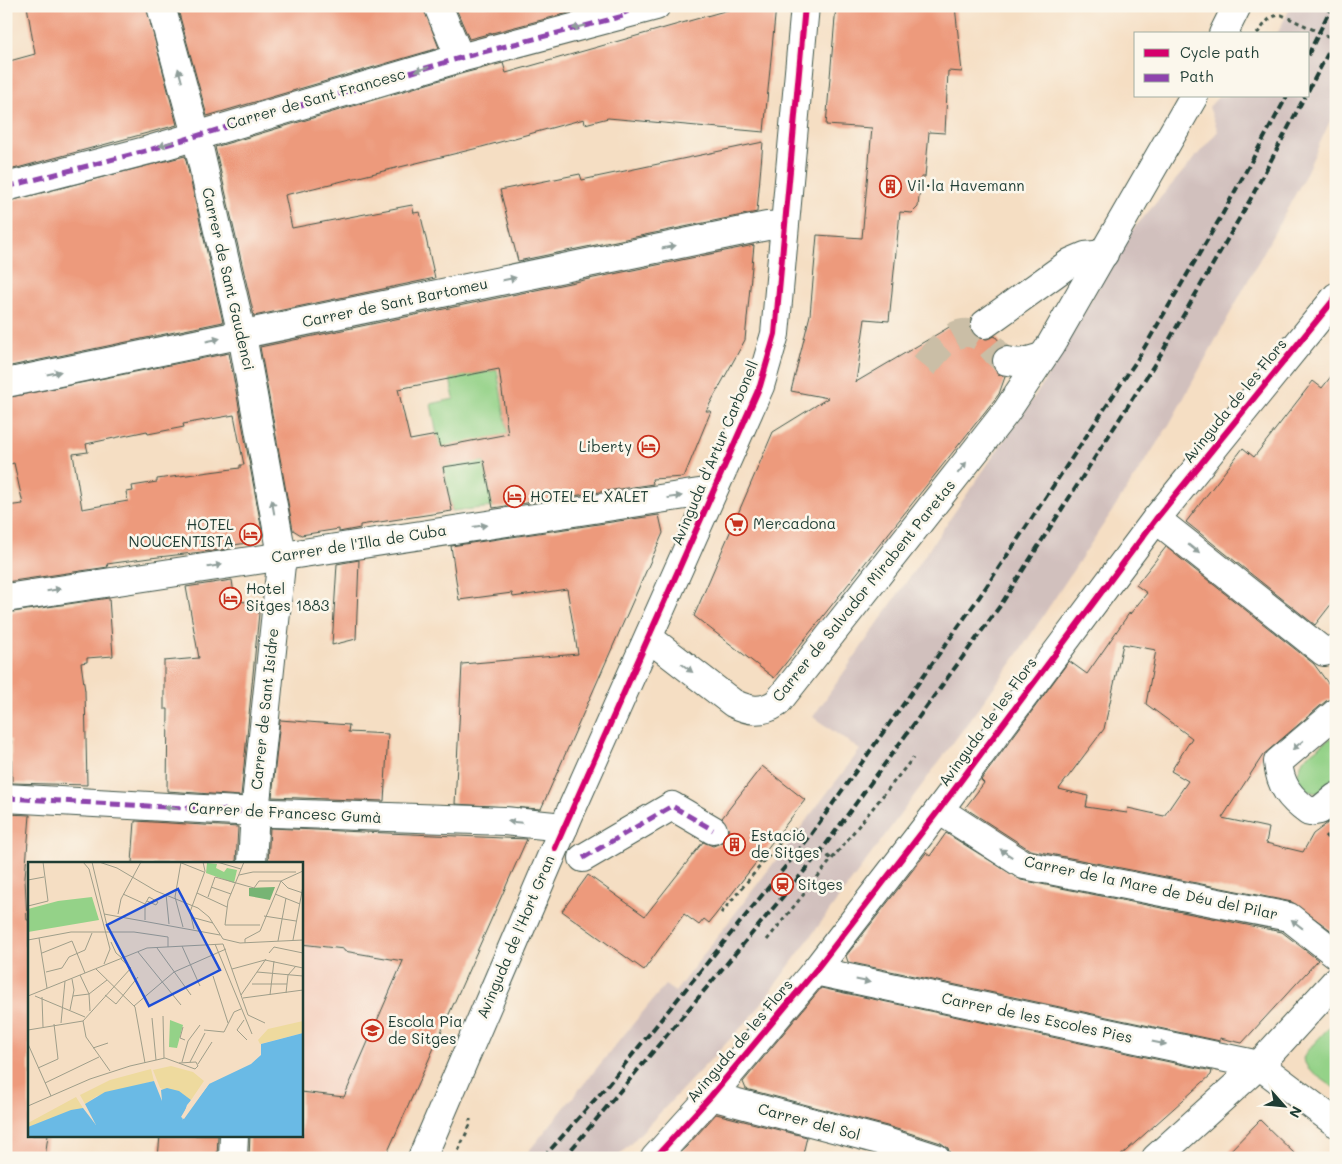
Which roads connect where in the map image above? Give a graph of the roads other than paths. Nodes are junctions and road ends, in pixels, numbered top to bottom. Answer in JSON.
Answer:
{"nodes":[{"id":1,"x":161,"y":6,"type":"edge"},
{"id":2,"x":438,"y":6,"type":"edge"},
{"id":3,"x":656,"y":6,"type":"edge"},
{"id":4,"x":805,"y":6,"type":"edge"},
{"id":5,"x":1237,"y":6,"type":"edge"},
{"id":6,"x":625,"y":11,"type":"edge"},
{"id":7,"x":1224,"y":32,"type":"edge"},
{"id":8,"x":460,"y":58,"type":"junction"},
{"id":9,"x":1193,"y":98,"type":"edge"},
{"id":10,"x":196,"y":134,"type":"junction"},
{"id":11,"x":6,"y":187,"type":"edge"},
{"id":12,"x":784,"y":225,"type":"junction"},
{"id":13,"x":1104,"y":254,"type":"junction"},
{"id":14,"x":1336,"y":297,"type":"edge"},
{"id":15,"x":985,"y":324,"type":"dead end"},
{"id":16,"x":242,"y":334,"type":"junction"},
{"id":17,"x":1042,"y":357,"type":"junction"},
{"id":18,"x":1007,"y":361,"type":"dead end"},
{"id":19,"x":6,"y":383,"type":"edge"},
{"id":20,"x":712,"y":491,"type":"junction"},
{"id":21,"x":1156,"y":519,"type":"junction"},
{"id":22,"x":282,"y":555,"type":"junction"},
{"id":23,"x":6,"y":598,"type":"edge"},
{"id":24,"x":649,"y":638,"type":"junction"},
{"id":25,"x":1336,"y":649,"type":"edge"},
{"id":26,"x":1336,"y":713,"type":"edge"},
{"id":27,"x":1336,"y":797,"type":"edge"},
{"id":28,"x":6,"y":798,"type":"edge"},
{"id":29,"x":939,"y":810,"type":"junction"},
{"id":30,"x":255,"y":812,"type":"junction"},
{"id":31,"x":564,"y":827,"type":"junction"},
{"id":32,"x":713,"y":830,"type":"dead end"},
{"id":33,"x":583,"y":858,"type":"dead end"},
{"id":34,"x":252,"y":862,"type":"edge"},
{"id":35,"x":1336,"y":954,"type":"edge"},
{"id":36,"x":815,"y":970,"type":"junction"},
{"id":37,"x":1336,"y":981,"type":"edge"},
{"id":38,"x":1259,"y":1064,"type":"junction"},
{"id":39,"x":710,"y":1096,"type":"junction"},
{"id":40,"x":1336,"y":1123,"type":"edge"},
{"id":41,"x":234,"y":1136,"type":"edge"},
{"id":42,"x":878,"y":1149,"type":"edge"},
{"id":43,"x":233,"y":1158,"type":"edge"},
{"id":44,"x":422,"y":1158,"type":"edge"},
{"id":45,"x":655,"y":1158,"type":"edge"},
{"id":46,"x":936,"y":1158,"type":"edge"},
{"id":47,"x":1156,"y":1158,"type":"edge"}],
"edges":[{"from":10,"to":1,"type":"street","name":"Carrer de Sant Gaudenci","one_way":true},
{"from":2,"to":8,"type":"street"},
{"from":3,"to":6,"type":"street","name":"Carrer de Sant Francesc"},
{"from":4,"to":12,"type":"street","name":"Avinguda d'Artur Carbonell"},
{"from":5,"to":7,"type":"street"},
{"from":6,"to":8,"type":"street","name":"Carrer de Sant Francesc","one_way":true},
{"from":8,"to":10,"type":"street","name":"Carrer de Sant Francesc","one_way":true},
{"from":9,"to":13,"type":"street","name":"Carrer de Salvador Mirabent Paretas"},
{"from":10,"to":11,"type":"street","name":"Carrer de Sant Francesc","one_way":true},
{"from":10,"to":16,"type":"street","name":"Carrer de Sant Gaudenci"},
{"from":16,"to":12,"type":"street","name":"Carrer de Sant Bartomeu","one_way":true},
{"from":12,"to":20,"type":"street","name":"Avinguda d'Artur Carbonell"},
{"from":13,"to":15,"type":"street"},
{"from":13,"to":17,"type":"street","name":"Carrer de Salvador Mirabent Paretas"},
{"from":14,"to":21,"type":"street","name":"Avinguda de les Flors"},
{"from":19,"to":16,"type":"street","name":"Carrer de Sant Bartomeu","one_way":true},
{"from":22,"to":16,"type":"street","name":"Carrer de Sant Gaudenci","one_way":true},
{"from":17,"to":18,"type":"street"},
{"from":24,"to":17,"type":"street","name":"Carrer de Salvador Mirabent Paretas","one_way":true},
{"from":22,"to":20,"type":"street","name":"Carrer de l'Illa de Cuba","one_way":true},
{"from":20,"to":24,"type":"street","name":"Avinguda d'Artur Carbonell"},
{"from":21,"to":25,"type":"street","one_way":true},
{"from":21,"to":29,"type":"street","name":"Avinguda de les Flors"},
{"from":23,"to":22,"type":"street","name":"Carrer de l'Illa de Cuba","one_way":true},
{"from":22,"to":30,"type":"street","name":"Carrer de Sant Isidre"},
{"from":24,"to":31,"type":"street","name":"Avinguda d'Artur Carbonell"},
{"from":26,"to":27,"type":"street","one_way":true},
{"from":30,"to":28,"type":"street","name":"Carrer de Francesc Gumà","one_way":true},
{"from":35,"to":29,"type":"street","name":"Carrer de la Mare de Déu del Pilar","one_way":true},
{"from":29,"to":36,"type":"street","name":"Avinguda de les Flors"},
{"from":31,"to":30,"type":"street","name":"Carrer de Francesc Gumà","one_way":true},
{"from":30,"to":34,"type":"street","name":"Carrer de Sant Isidre"},
{"from":31,"to":44,"type":"street","name":"Avinguda de l'Hort Gran"},
{"from":32,"to":33,"type":"street"},
{"from":36,"to":38,"type":"street","name":"Carrer de les Escoles Pies","one_way":true},
{"from":36,"to":39,"type":"street","name":"Avinguda de les Flors"},
{"from":37,"to":38,"type":"street"},
{"from":38,"to":40,"type":"street"},
{"from":38,"to":47,"type":"street"},
{"from":39,"to":42,"type":"street","name":"Carrer del Sol"},
{"from":39,"to":45,"type":"street","name":"Avinguda de les Flors"},
{"from":41,"to":43,"type":"street"},
{"from":42,"to":46,"type":"street","name":"Carrer del Sol"}]}
